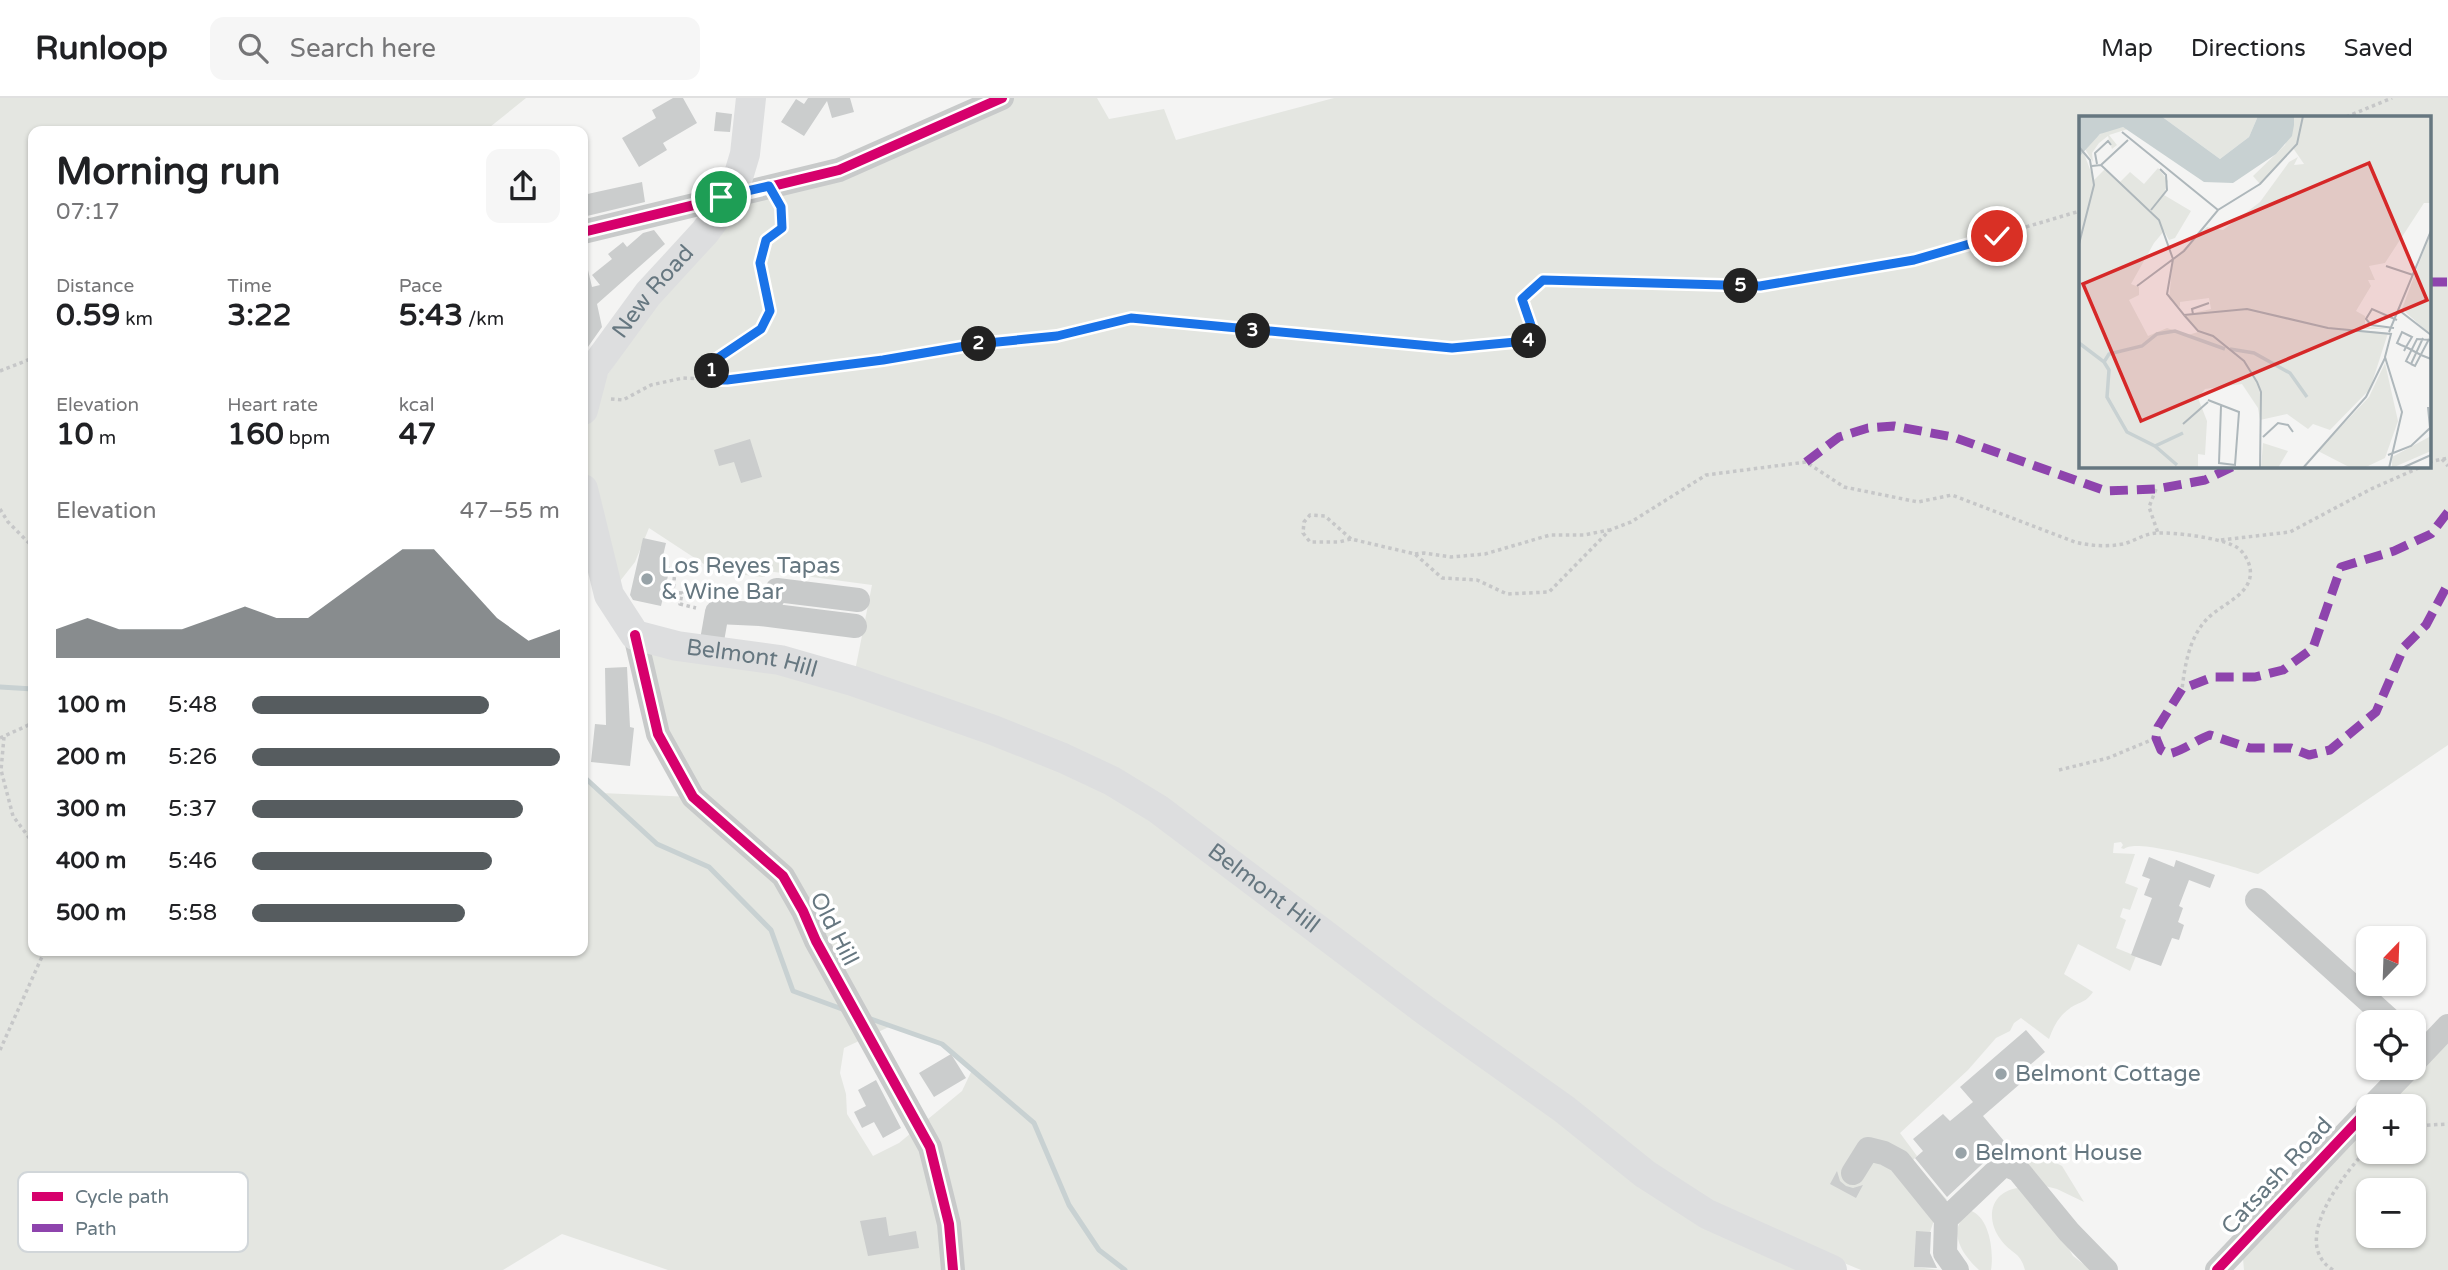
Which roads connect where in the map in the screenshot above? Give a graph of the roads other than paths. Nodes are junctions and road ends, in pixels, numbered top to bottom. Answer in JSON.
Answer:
{"nodes":[{"id":1,"x":751,"y":98,"type":"edge"},
{"id":2,"x":1002,"y":98,"type":"edge"},
{"id":3,"x":733,"y":194,"type":"junction"},
{"id":4,"x":588,"y":231,"type":"edge"},
{"id":5,"x":588,"y":391,"type":"edge"},
{"id":6,"x":588,"y":509,"type":"edge"},
{"id":7,"x":858,"y":600,"type":"dead end"},
{"id":8,"x":764,"y":614,"type":"junction"},
{"id":9,"x":855,"y":626,"type":"dead end"},
{"id":10,"x":635,"y":635,"type":"junction"},
{"id":11,"x":710,"y":652,"type":"junction"},
{"id":12,"x":2257,"y":900,"type":"dead end"},
{"id":13,"x":2379,"y":1010,"type":"edge"},
{"id":14,"x":2448,"y":1026,"type":"edge"},
{"id":15,"x":2426,"y":1046,"type":"edge"},
{"id":16,"x":2394,"y":1080,"type":"edge"},
{"id":17,"x":2382,"y":1094,"type":"edge"},
{"id":18,"x":2356,"y":1123,"type":"edge"},
{"id":19,"x":1853,"y":1172,"type":"dead end"},
{"id":20,"x":1946,"y":1219,"type":"junction"},
{"id":21,"x":953,"y":1270,"type":"edge"},
{"id":22,"x":1832,"y":1270,"type":"edge"},
{"id":23,"x":1957,"y":1270,"type":"edge"},
{"id":24,"x":2106,"y":1270,"type":"edge"},
{"id":25,"x":2218,"y":1270,"type":"edge"}],
"edges":[{"from":1,"to":3,"type":"main road","name":"New Road"},
{"from":2,"to":3,"type":"street"},
{"from":3,"to":4,"type":"street"},
{"from":3,"to":5,"type":"main road","name":"New Road"},
{"from":6,"to":10,"type":"main road"},
{"from":7,"to":8,"type":"street"},
{"from":8,"to":9,"type":"street"},
{"from":8,"to":11,"type":"street"},
{"from":10,"to":11,"type":"main road","name":"Belmont Hill"},
{"from":10,"to":21,"type":"street","name":"Old Hill"},
{"from":11,"to":22,"type":"main road","name":"Belmont Hill"},
{"from":12,"to":13,"type":"street"},
{"from":14,"to":15,"type":"street"},
{"from":16,"to":17,"type":"street"},
{"from":18,"to":25,"type":"street","name":"Catsash Road"},
{"from":19,"to":20,"type":"street"},
{"from":20,"to":23,"type":"street"},
{"from":20,"to":24,"type":"street"}]}
